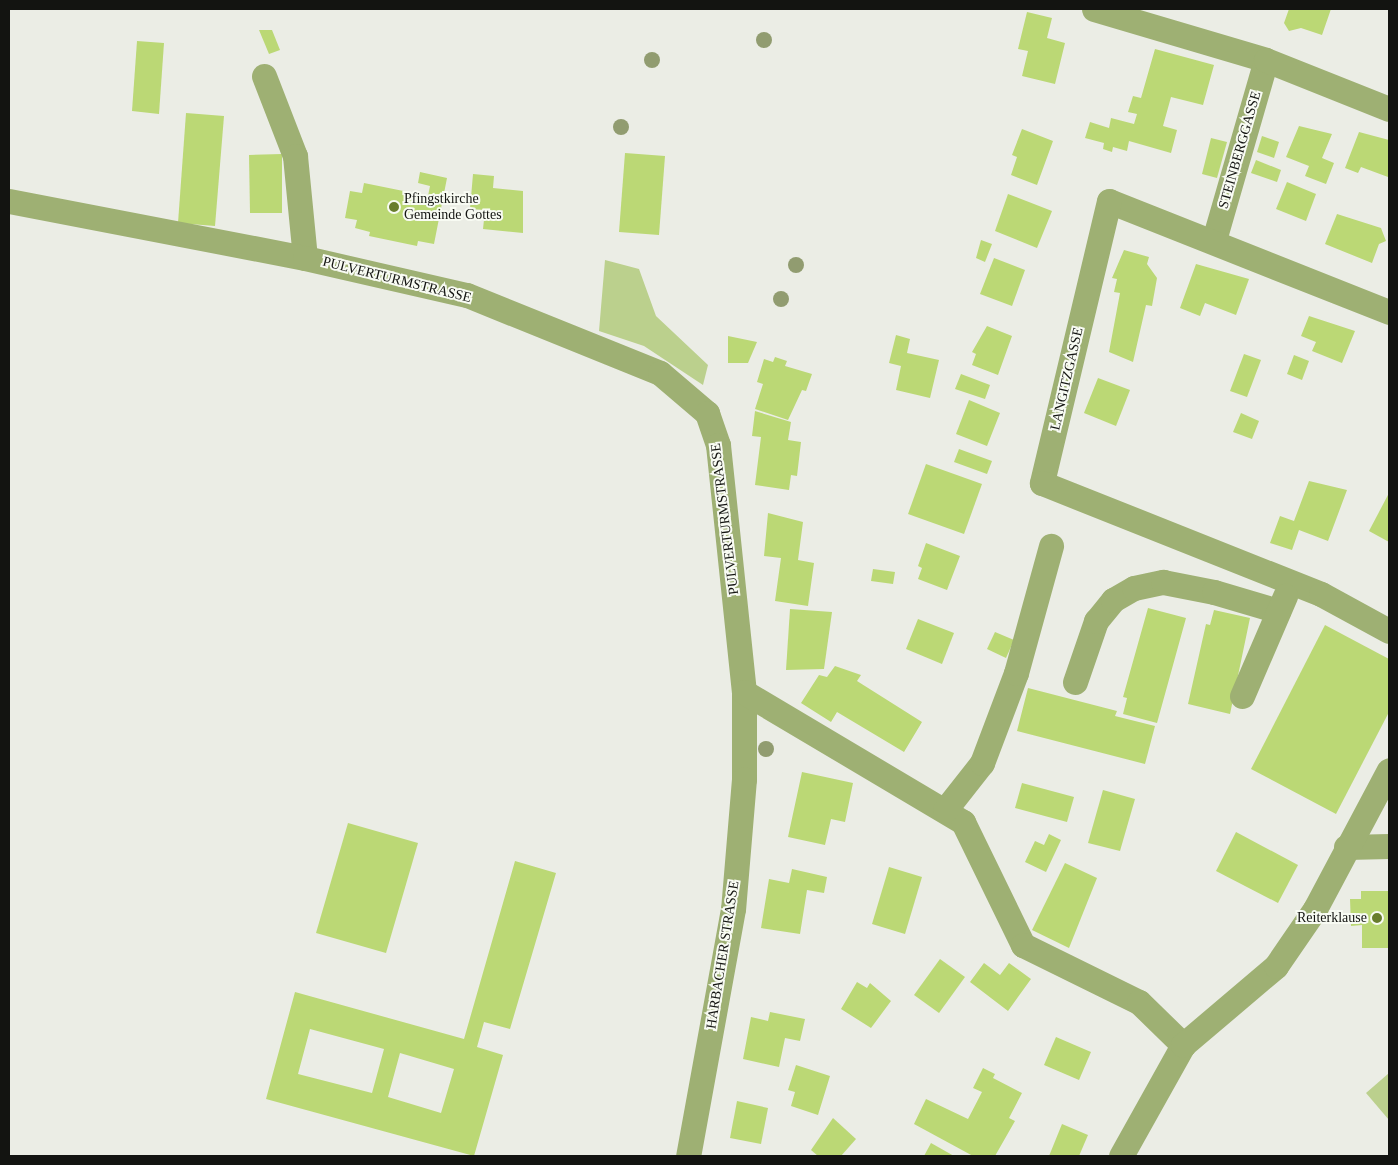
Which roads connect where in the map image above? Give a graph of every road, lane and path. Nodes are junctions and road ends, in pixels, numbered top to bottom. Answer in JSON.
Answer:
{"nodes":[{"id":1,"x":1094,"y":9,"type":"edge"},
{"id":2,"x":1266,"y":60,"type":"junction"},
{"id":3,"x":264,"y":76,"type":"dead end"},
{"id":4,"x":1389,"y":109,"type":"edge"},
{"id":5,"x":9,"y":201,"type":"edge"},
{"id":6,"x":1214,"y":240,"type":"junction"},
{"id":7,"x":305,"y":258,"type":"junction"},
{"id":8,"x":1389,"y":312,"type":"edge"},
{"id":9,"x":1051,"y":546,"type":"dead end"},
{"id":10,"x":1290,"y":582,"type":"junction"},
{"id":11,"x":1278,"y":611,"type":"junction"},
{"id":12,"x":1389,"y":631,"type":"edge"},
{"id":13,"x":1075,"y":682,"type":"dead end"},
{"id":14,"x":744,"y":692,"type":"junction"},
{"id":15,"x":1242,"y":696,"type":"dead end"},
{"id":16,"x":1389,"y":770,"type":"edge"},
{"id":17,"x":945,"y":810,"type":"junction"},
{"id":18,"x":1389,"y":846,"type":"edge"},
{"id":19,"x":1346,"y":847,"type":"junction"},
{"id":20,"x":1183,"y":1045,"type":"junction"},
{"id":21,"x":688,"y":1156,"type":"edge"},
{"id":22,"x":1121,"y":1156,"type":"edge"}],
"edges":[{"from":1,"to":2,"type":"street"},
{"from":2,"to":4,"type":"street"},
{"from":2,"to":6,"type":"street","name":"STEINBERGGASSE"},
{"from":3,"to":7,"type":"street"},
{"from":5,"to":7,"type":"street","name":"PULVERTURMSTRASSE"},
{"from":6,"to":8,"type":"street","name":"LANGITZGASSE"},
{"from":6,"to":10,"type":"street","name":"LANGITZGASSE"},
{"from":7,"to":14,"type":"street","name":"PULVERTURMSTRASSE"},
{"from":9,"to":17,"type":"street"},
{"from":10,"to":11,"type":"street"},
{"from":10,"to":12,"type":"street","name":"LANGITZGASSE"},
{"from":11,"to":13,"type":"street"},
{"from":11,"to":15,"type":"street"},
{"from":14,"to":17,"type":"street"},
{"from":14,"to":21,"type":"street","name":"HARBACHER STRASSE"},
{"from":16,"to":19,"type":"street"},
{"from":17,"to":20,"type":"street"},
{"from":18,"to":19,"type":"street"},
{"from":19,"to":20,"type":"street"},
{"from":20,"to":22,"type":"street"}]}
